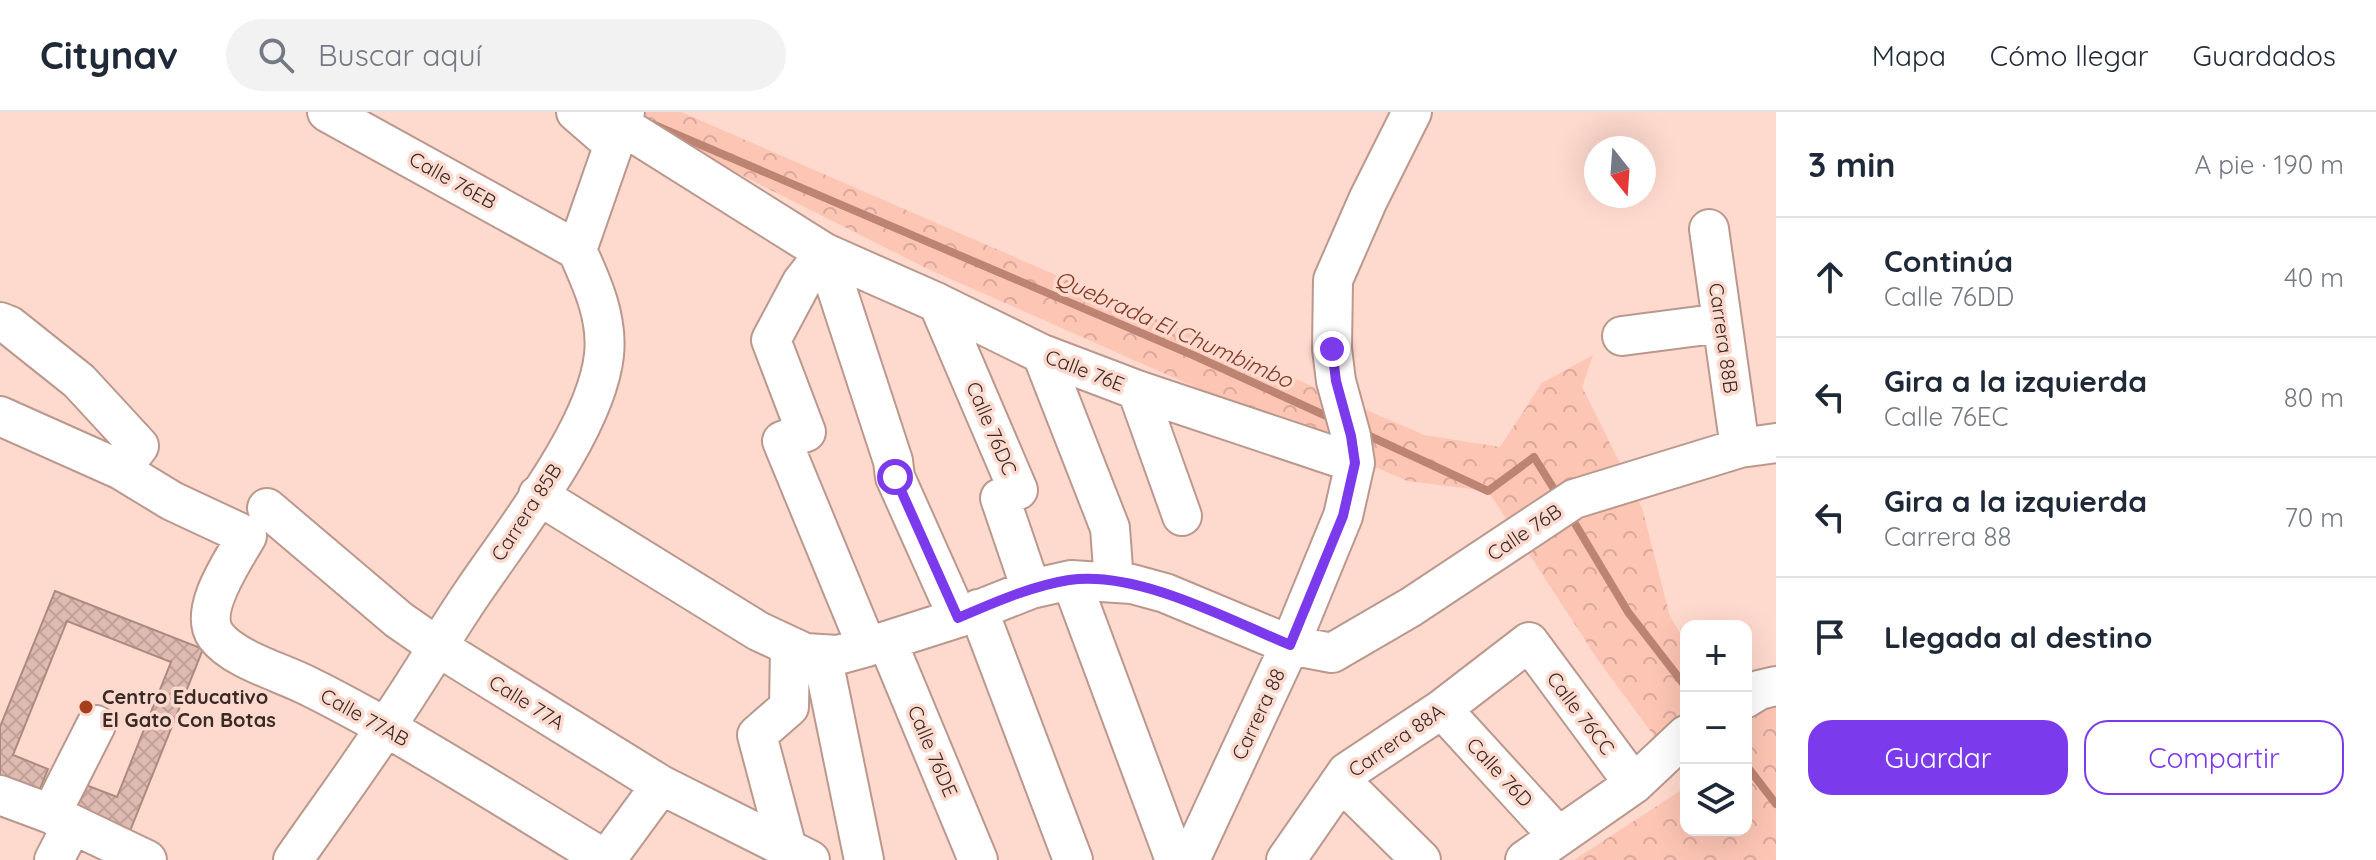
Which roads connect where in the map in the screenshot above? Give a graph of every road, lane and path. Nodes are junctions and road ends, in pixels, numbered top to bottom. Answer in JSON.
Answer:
{"nodes":[{"id":1,"x":327,"y":112,"type":"edge"},
{"id":2,"x":576,"y":112,"type":"edge"},
{"id":3,"x":1412,"y":112,"type":"edge"},
{"id":4,"x":620,"y":127,"type":"edge"},
{"id":5,"x":1709,"y":229,"type":"dead end"},
{"id":6,"x":577,"y":250,"type":"junction"},
{"id":7,"x":825,"y":253,"type":"junction"},
{"id":8,"x":938,"y":303,"type":"junction"},
{"id":9,"x":0,"y":322,"type":"edge"},
{"id":10,"x":1722,"y":323,"type":"junction"},
{"id":11,"x":1622,"y":336,"type":"dead end"},
{"id":12,"x":1042,"y":354,"type":"junction"},
{"id":13,"x":1137,"y":390,"type":"junction"},
{"id":14,"x":0,"y":416,"type":"edge"},
{"id":15,"x":1350,"y":436,"type":"junction"},
{"id":16,"x":1758,"y":446,"type":"edge"},
{"id":17,"x":130,"y":458,"type":"junction"},
{"id":18,"x":538,"y":495,"type":"junction"},
{"id":19,"x":1182,"y":516,"type":"dead end"},
{"id":20,"x":257,"y":522,"type":"junction"},
{"id":21,"x":1071,"y":580,"type":"junction"},
{"id":22,"x":1114,"y":582,"type":"junction"},
{"id":23,"x":1031,"y":589,"type":"junction"},
{"id":24,"x":968,"y":614,"type":"junction"},
{"id":25,"x":1529,"y":642,"type":"joint"},
{"id":26,"x":877,"y":644,"type":"junction"},
{"id":27,"x":1290,"y":645,"type":"junction"},
{"id":28,"x":438,"y":647,"type":"junction"},
{"id":29,"x":806,"y":652,"type":"junction"},
{"id":30,"x":1776,"y":686,"type":"edge"},
{"id":31,"x":1752,"y":694,"type":"edge"},
{"id":32,"x":1442,"y":709,"type":"junction"},
{"id":33,"x":96,"y":725,"type":"dead end"},
{"id":34,"x":386,"y":727,"type":"junction"},
{"id":35,"x":1680,"y":741,"type":"edge"},
{"id":36,"x":1341,"y":781,"type":"junction"},
{"id":37,"x":1634,"y":784,"type":"junction"},
{"id":38,"x":661,"y":785,"type":"junction"},
{"id":39,"x":0,"y":795,"type":"edge"},
{"id":40,"x":62,"y":819,"type":"junction"},
{"id":41,"x":1558,"y":836,"type":"junction"},
{"id":42,"x":798,"y":854,"type":"edge"},
{"id":43,"x":54,"y":860,"type":"edge"},
{"id":44,"x":147,"y":860,"type":"edge"},
{"id":45,"x":293,"y":860,"type":"edge"},
{"id":46,"x":606,"y":860,"type":"edge"},
{"id":47,"x":864,"y":860,"type":"edge"},
{"id":48,"x":978,"y":860,"type":"edge"},
{"id":49,"x":1073,"y":860,"type":"edge"},
{"id":50,"x":1175,"y":860,"type":"edge"},
{"id":51,"x":1190,"y":860,"type":"edge"},
{"id":52,"x":1286,"y":860,"type":"edge"},
{"id":53,"x":1421,"y":860,"type":"edge"},
{"id":54,"x":1525,"y":860,"type":"edge"}],
"edges":[{"from":1,"to":6,"type":"street","name":"Calle 76EB"},
{"from":2,"to":4,"type":"street","name":"Calle 76E"},
{"from":3,"to":15,"type":"street","name":"Carrera 88"},
{"from":4,"to":6,"type":"street"},
{"from":4,"to":7,"type":"street","name":"Calle 76E"},
{"from":5,"to":10,"type":"street","name":"Carrera 88B"},
{"from":6,"to":18,"type":"street","name":"Carrera 85B"},
{"from":7,"to":8,"type":"street","name":"Calle 76E"},
{"from":7,"to":24,"type":"street"},
{"from":7,"to":26,"type":"street"},
{"from":8,"to":12,"type":"street","name":"Calle 76E"},
{"from":8,"to":23,"type":"street","name":"Calle 76DC"},
{"from":9,"to":17,"type":"street"},
{"from":10,"to":11,"type":"street"},
{"from":10,"to":16,"type":"street","name":"Carrera 88B"},
{"from":12,"to":13,"type":"street","name":"Calle 76E"},
{"from":12,"to":22,"type":"street"},
{"from":13,"to":15,"type":"street","name":"Calle 76E"},
{"from":13,"to":19,"type":"street"},
{"from":14,"to":17,"type":"street","name":"Calle 77A"},
{"from":15,"to":27,"type":"street","name":"Carrera 88"},
{"from":16,"to":27,"type":"street","name":"Calle 76B"},
{"from":17,"to":20,"type":"street","name":"Calle 77A"},
{"from":18,"to":28,"type":"street","name":"Carrera 85B"},
{"from":18,"to":29,"type":"street"},
{"from":20,"to":28,"type":"street","name":"Calle 77A"},
{"from":20,"to":34,"type":"street","name":"Calle 77AB"},
{"from":21,"to":22,"type":"street","name":"Calle 76B"},
{"from":21,"to":23,"type":"street","name":"Calle 76B"},
{"from":21,"to":50,"type":"street"},
{"from":22,"to":27,"type":"street","name":"Calle 76B"},
{"from":23,"to":24,"type":"street","name":"Calle 76B"},
{"from":24,"to":26,"type":"street","name":"Calle 76B"},
{"from":24,"to":49,"type":"street"},
{"from":25,"to":32,"type":"street","name":"Carrera 88A"},
{"from":25,"to":37,"type":"street","name":"Calle 76CC"},
{"from":26,"to":29,"type":"street","name":"Calle 76B"},
{"from":26,"to":48,"type":"street","name":"Calle 76DE"},
{"from":27,"to":51,"type":"street","name":"Carrera 88"},
{"from":28,"to":34,"type":"street","name":"Carrera 85B"},
{"from":28,"to":38,"type":"street","name":"Calle 77A"},
{"from":29,"to":42,"type":"street"},
{"from":29,"to":47,"type":"street"},
{"from":30,"to":31,"type":"street"},
{"from":32,"to":36,"type":"street","name":"Carrera 88A"},
{"from":32,"to":41,"type":"street","name":"Calle 76D"},
{"from":33,"to":40,"type":"street"},
{"from":34,"to":45,"type":"street","name":"Carrera 85B"},
{"from":34,"to":46,"type":"street","name":"Calle 77AB"},
{"from":35,"to":37,"type":"street"},
{"from":36,"to":52,"type":"street","name":"Carrera 88A"},
{"from":36,"to":53,"type":"street"},
{"from":37,"to":41,"type":"street"},
{"from":38,"to":42,"type":"street","name":"Calle 77A"},
{"from":38,"to":46,"type":"street"},
{"from":39,"to":40,"type":"street"},
{"from":40,"to":43,"type":"street"},
{"from":40,"to":44,"type":"street"},
{"from":41,"to":54,"type":"street"}]}
